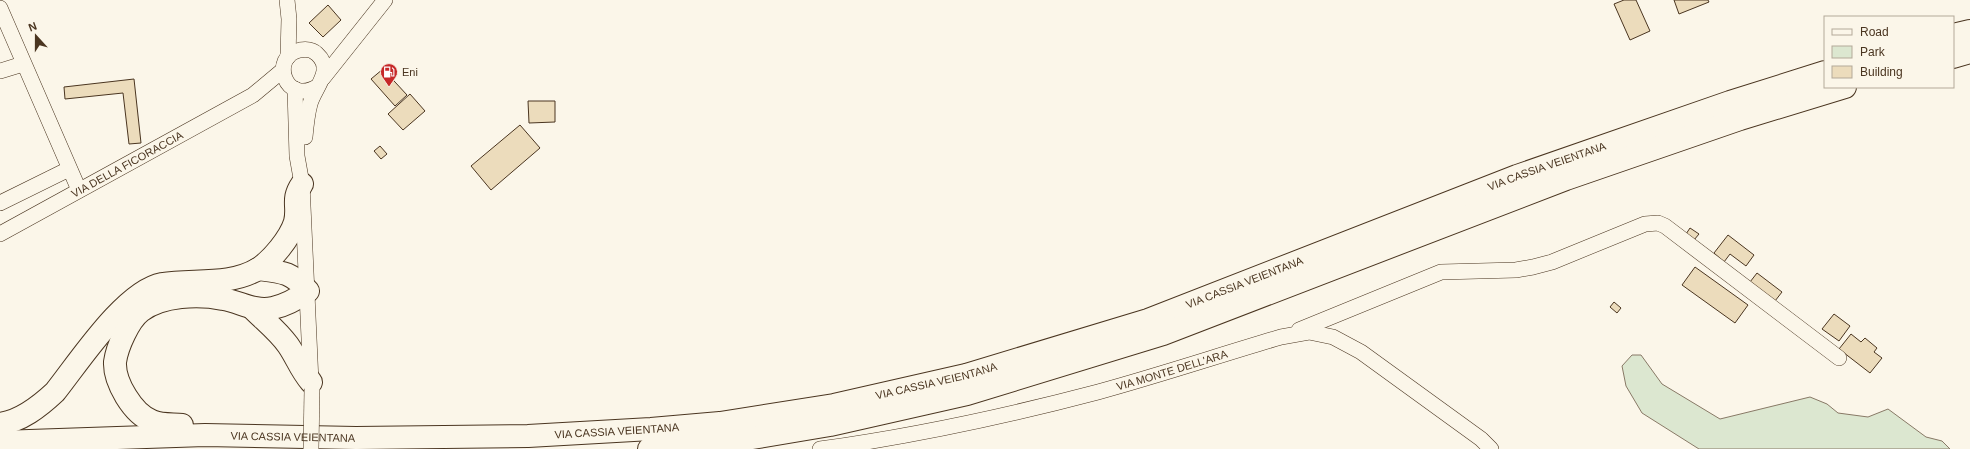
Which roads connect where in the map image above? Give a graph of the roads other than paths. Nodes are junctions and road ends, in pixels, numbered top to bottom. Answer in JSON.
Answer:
{"nodes":[{"id":1,"x":287,"y":0,"type":"edge"},
{"id":2,"x":385,"y":0,"type":"edge"},
{"id":3,"x":0,"y":8,"type":"edge"},
{"id":4,"x":1970,"y":31,"type":"edge"},
{"id":5,"x":1954,"y":35,"type":"edge"},
{"id":6,"x":352,"y":40,"type":"junction"},
{"id":7,"x":1970,"y":52,"type":"edge"},
{"id":8,"x":318,"y":54,"type":"junction"},
{"id":9,"x":1954,"y":56,"type":"edge"},
{"id":10,"x":290,"y":59,"type":"junction"},
{"id":11,"x":23,"y":64,"type":"junction"},
{"id":12,"x":0,"y":71,"type":"edge"},
{"id":13,"x":1824,"y":72,"type":"edge"},
{"id":14,"x":320,"y":82,"type":"junction"},
{"id":15,"x":292,"y":87,"type":"junction"},
{"id":16,"x":1842,"y":88,"type":"edge"},
{"id":17,"x":253,"y":95,"type":"junction"},
{"id":18,"x":69,"y":169,"type":"junction"},
{"id":19,"x":302,"y":184,"type":"junction"},
{"id":20,"x":79,"y":190,"type":"junction"},
{"id":21,"x":0,"y":203,"type":"edge"},
{"id":22,"x":0,"y":234,"type":"edge"},
{"id":23,"x":258,"y":269,"type":"junction"},
{"id":24,"x":308,"y":291,"type":"junction"},
{"id":25,"x":253,"y":309,"type":"junction"},
{"id":26,"x":1281,"y":337,"type":"junction"},
{"id":27,"x":1839,"y":358,"type":"dead end"},
{"id":28,"x":312,"y":385,"type":"junction"},
{"id":29,"x":0,"y":424,"type":"edge"},
{"id":30,"x":205,"y":435,"type":"junction"},
{"id":31,"x":0,"y":442,"type":"edge"},
{"id":32,"x":716,"y":444,"type":"junction"},
{"id":33,"x":311,"y":449,"type":"edge"},
{"id":34,"x":649,"y":449,"type":"edge"},
{"id":35,"x":692,"y":449,"type":"edge"},
{"id":36,"x":820,"y":449,"type":"edge"},
{"id":37,"x":1491,"y":449,"type":"edge"}],
"edges":[{"from":1,"to":10,"type":"street"},
{"from":2,"to":6,"type":"street"},
{"from":3,"to":11,"type":"street"},
{"from":4,"to":5,"type":"highway"},
{"from":6,"to":8,"type":"street"},
{"from":6,"to":14,"type":"street"},
{"from":7,"to":9,"type":"highway"},
{"from":8,"to":10,"type":"street"},
{"from":8,"to":14,"type":"street"},
{"from":10,"to":15,"type":"street"},
{"from":10,"to":17,"type":"street","name":"VIA DELLA FICORACCIA"},
{"from":11,"to":12,"type":"street"},
{"from":11,"to":18,"type":"street"},
{"from":13,"to":30,"type":"highway","name":"VIA CASSIA VEIENTANA"},
{"from":14,"to":15,"type":"street"},
{"from":14,"to":19,"type":"street"},
{"from":15,"to":17,"type":"street","name":"VIA DELLA FICORACCIA"},
{"from":15,"to":19,"type":"street"},
{"from":16,"to":32,"type":"highway","name":"VIA CASSIA VEIENTANA"},
{"from":17,"to":20,"type":"street","name":"VIA DELLA FICORACCIA"},
{"from":18,"to":20,"type":"street"},
{"from":18,"to":21,"type":"street"},
{"from":19,"to":23,"type":"highway"},
{"from":19,"to":24,"type":"street"},
{"from":20,"to":22,"type":"street","name":"VIA DELLA FICORACCIA"},
{"from":23,"to":24,"type":"highway"},
{"from":23,"to":29,"type":"highway"},
{"from":24,"to":25,"type":"highway"},
{"from":24,"to":28,"type":"street"},
{"from":25,"to":28,"type":"highway"},
{"from":25,"to":30,"type":"highway"},
{"from":26,"to":27,"type":"street"},
{"from":26,"to":36,"type":"street","name":"VIA MONTE DELL'ARA"},
{"from":26,"to":37,"type":"street","name":"VIA MONTE DELL'ARA"},
{"from":28,"to":33,"type":"street","bridge":true},
{"from":30,"to":31,"type":"highway","name":"VIA CASSIA VEIENTANA"},
{"from":32,"to":34,"type":"highway","name":"VIA CASSIA VEIENTANA"},
{"from":32,"to":35,"type":"highway"}]}
